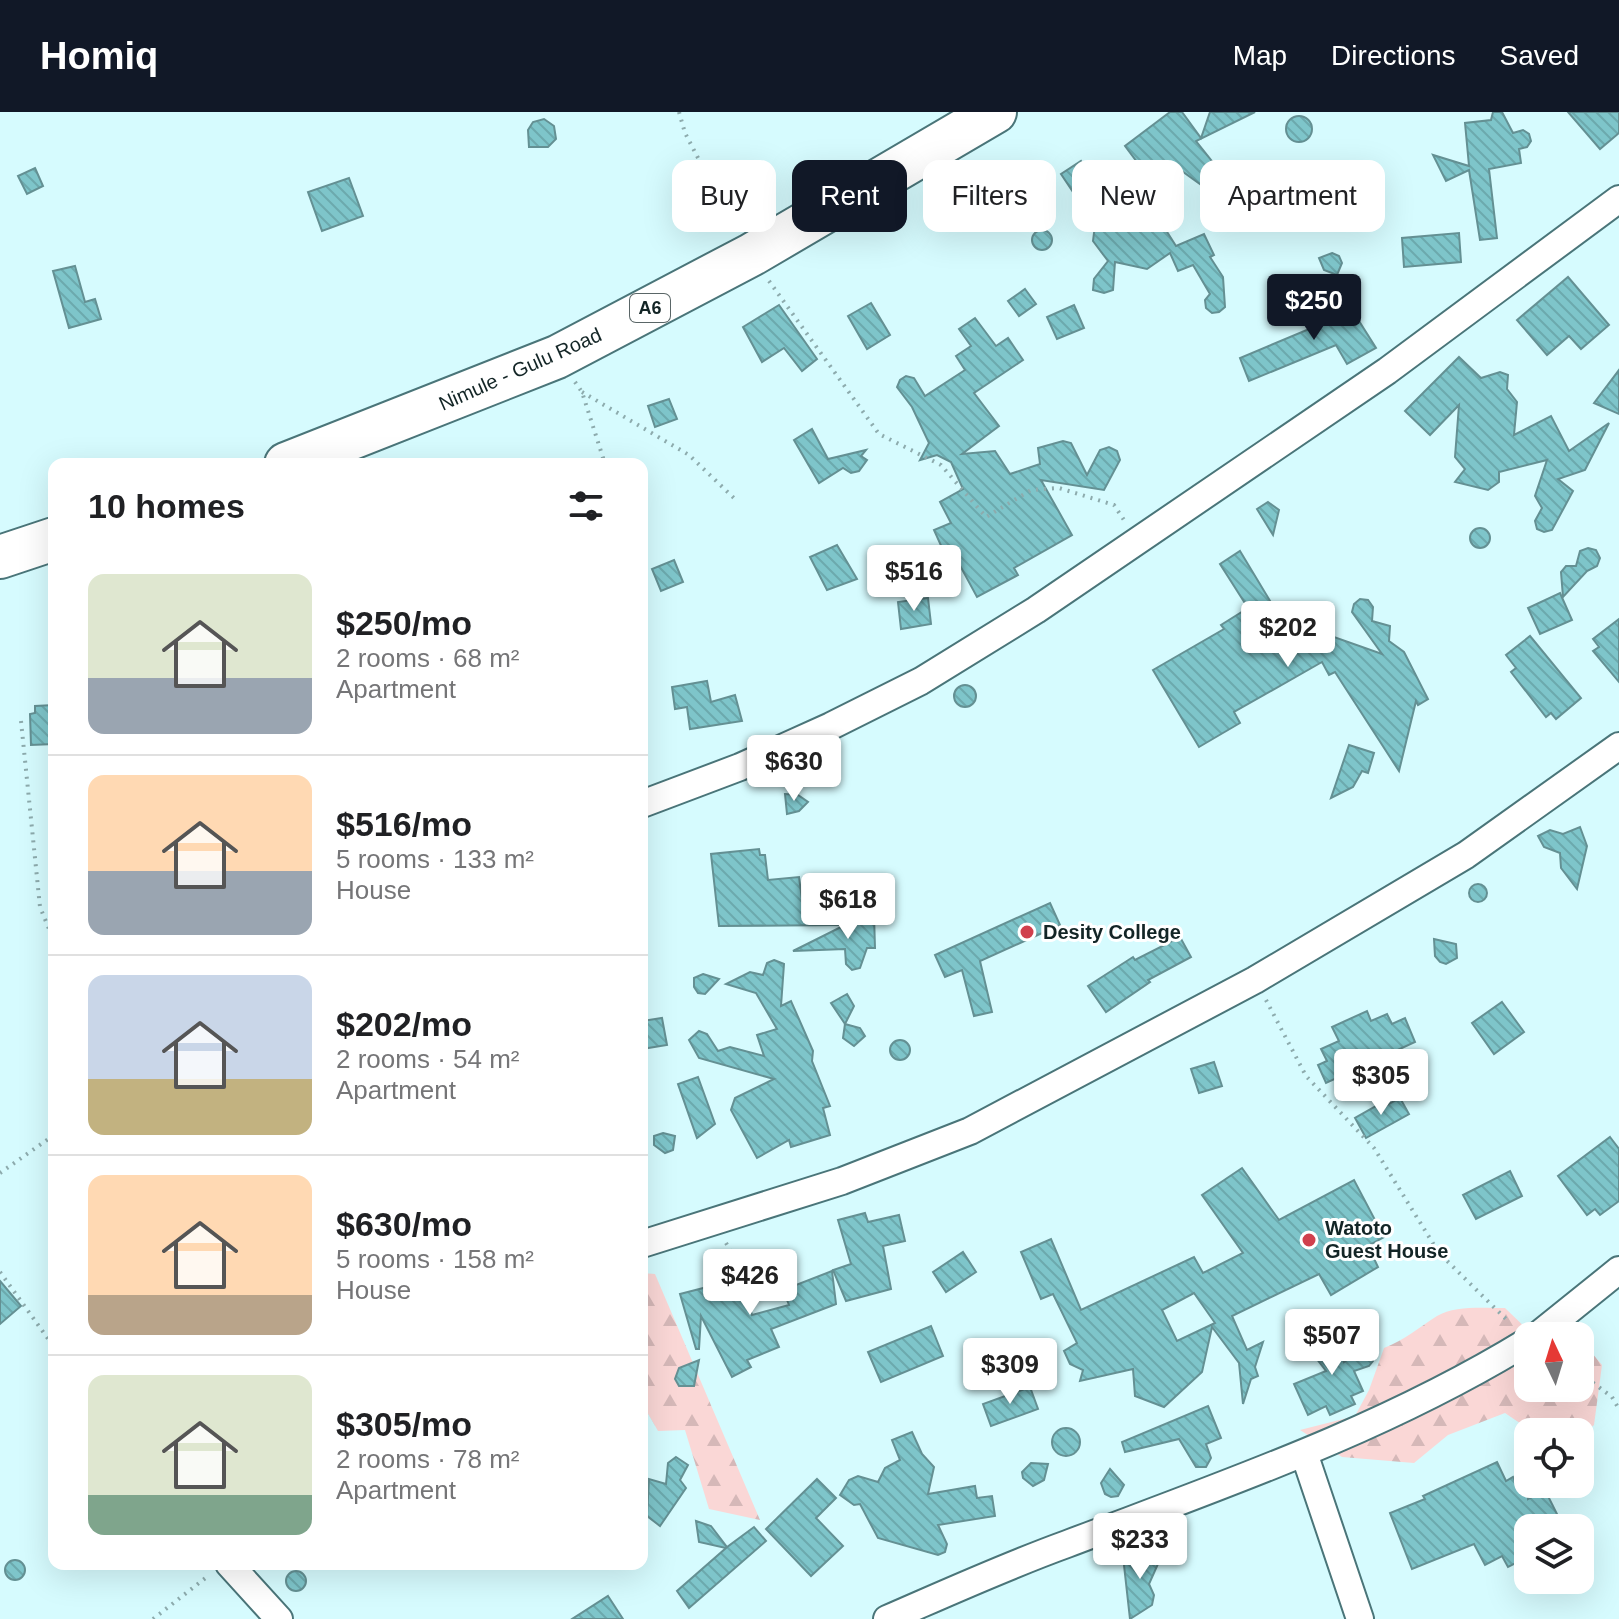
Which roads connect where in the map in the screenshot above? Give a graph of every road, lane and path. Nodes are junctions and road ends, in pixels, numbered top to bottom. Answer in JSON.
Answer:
{"nodes":[{"id":1,"x":679,"y":112,"type":"edge"},
{"id":2,"x":995,"y":112,"type":"edge"},
{"id":3,"x":1619,"y":199,"type":"edge"},
{"id":4,"x":751,"y":255,"type":"junction"},
{"id":5,"x":557,"y":357,"type":"junction"},
{"id":6,"x":582,"y":392,"type":"junction"},
{"id":7,"x":307,"y":458,"type":"edge"},
{"id":8,"x":603,"y":458,"type":"edge"},
{"id":9,"x":736,"y":500,"type":"dead end"},
{"id":10,"x":48,"y":541,"type":"edge"},
{"id":11,"x":1138,"y":542,"type":"junction"},
{"id":12,"x":0,"y":557,"type":"edge"},
{"id":13,"x":21,"y":721,"type":"dead end"},
{"id":14,"x":1619,"y":746,"type":"edge"},
{"id":15,"x":648,"y":802,"type":"edge"},
{"id":16,"x":48,"y":926,"type":"edge"},
{"id":17,"x":1255,"y":980,"type":"junction"},
{"id":18,"x":48,"y":1139,"type":"edge"},
{"id":19,"x":0,"y":1173,"type":"edge"},
{"id":20,"x":714,"y":1223,"type":"junction"},
{"id":21,"x":648,"y":1242,"type":"edge"},
{"id":22,"x":1619,"y":1270,"type":"edge"},
{"id":23,"x":0,"y":1272,"type":"edge"},
{"id":24,"x":755,"y":1289,"type":"dead end"},
{"id":25,"x":1546,"y":1322,"type":"edge"},
{"id":26,"x":1514,"y":1326,"type":"edge"},
{"id":27,"x":48,"y":1339,"type":"edge"},
{"id":28,"x":1514,"y":1345,"type":"edge"},
{"id":29,"x":1594,"y":1384,"type":"edge"},
{"id":30,"x":1619,"y":1409,"type":"edge"},
{"id":31,"x":1305,"y":1456,"type":"junction"},
{"id":32,"x":219,"y":1570,"type":"edge"},
{"id":33,"x":221,"y":1570,"type":"edge"},
{"id":34,"x":153,"y":1619,"type":"edge"},
{"id":35,"x":279,"y":1619,"type":"edge"},
{"id":36,"x":887,"y":1619,"type":"edge"},
{"id":37,"x":1360,"y":1619,"type":"edge"}],
"edges":[{"from":1,"to":4,"type":"path"},
{"from":2,"to":4,"type":"main road","name":"Nimule - Gulu Road","number":"A6"},
{"from":3,"to":11,"type":"street"},
{"from":4,"to":5,"type":"main road","name":"Nimule - Gulu Road","number":"A6"},
{"from":4,"to":11,"type":"path"},
{"from":5,"to":6,"type":"path"},
{"from":5,"to":7,"type":"main road","name":"Nimule - Gulu Road","number":"A6"},
{"from":6,"to":8,"type":"path"},
{"from":6,"to":9,"type":"path"},
{"from":10,"to":12,"type":"main road"},
{"from":11,"to":15,"type":"street"},
{"from":13,"to":16,"type":"path"},
{"from":14,"to":17,"type":"street"},
{"from":17,"to":20,"type":"street"},
{"from":17,"to":26,"type":"path"},
{"from":18,"to":19,"type":"path"},
{"from":20,"to":21,"type":"street"},
{"from":20,"to":24,"type":"path"},
{"from":22,"to":25,"type":"street"},
{"from":23,"to":27,"type":"path"},
{"from":28,"to":31,"type":"street"},
{"from":29,"to":30,"type":"path"},
{"from":31,"to":36,"type":"street"},
{"from":31,"to":37,"type":"street"},
{"from":32,"to":34,"type":"path"},
{"from":33,"to":35,"type":"street"}]}
